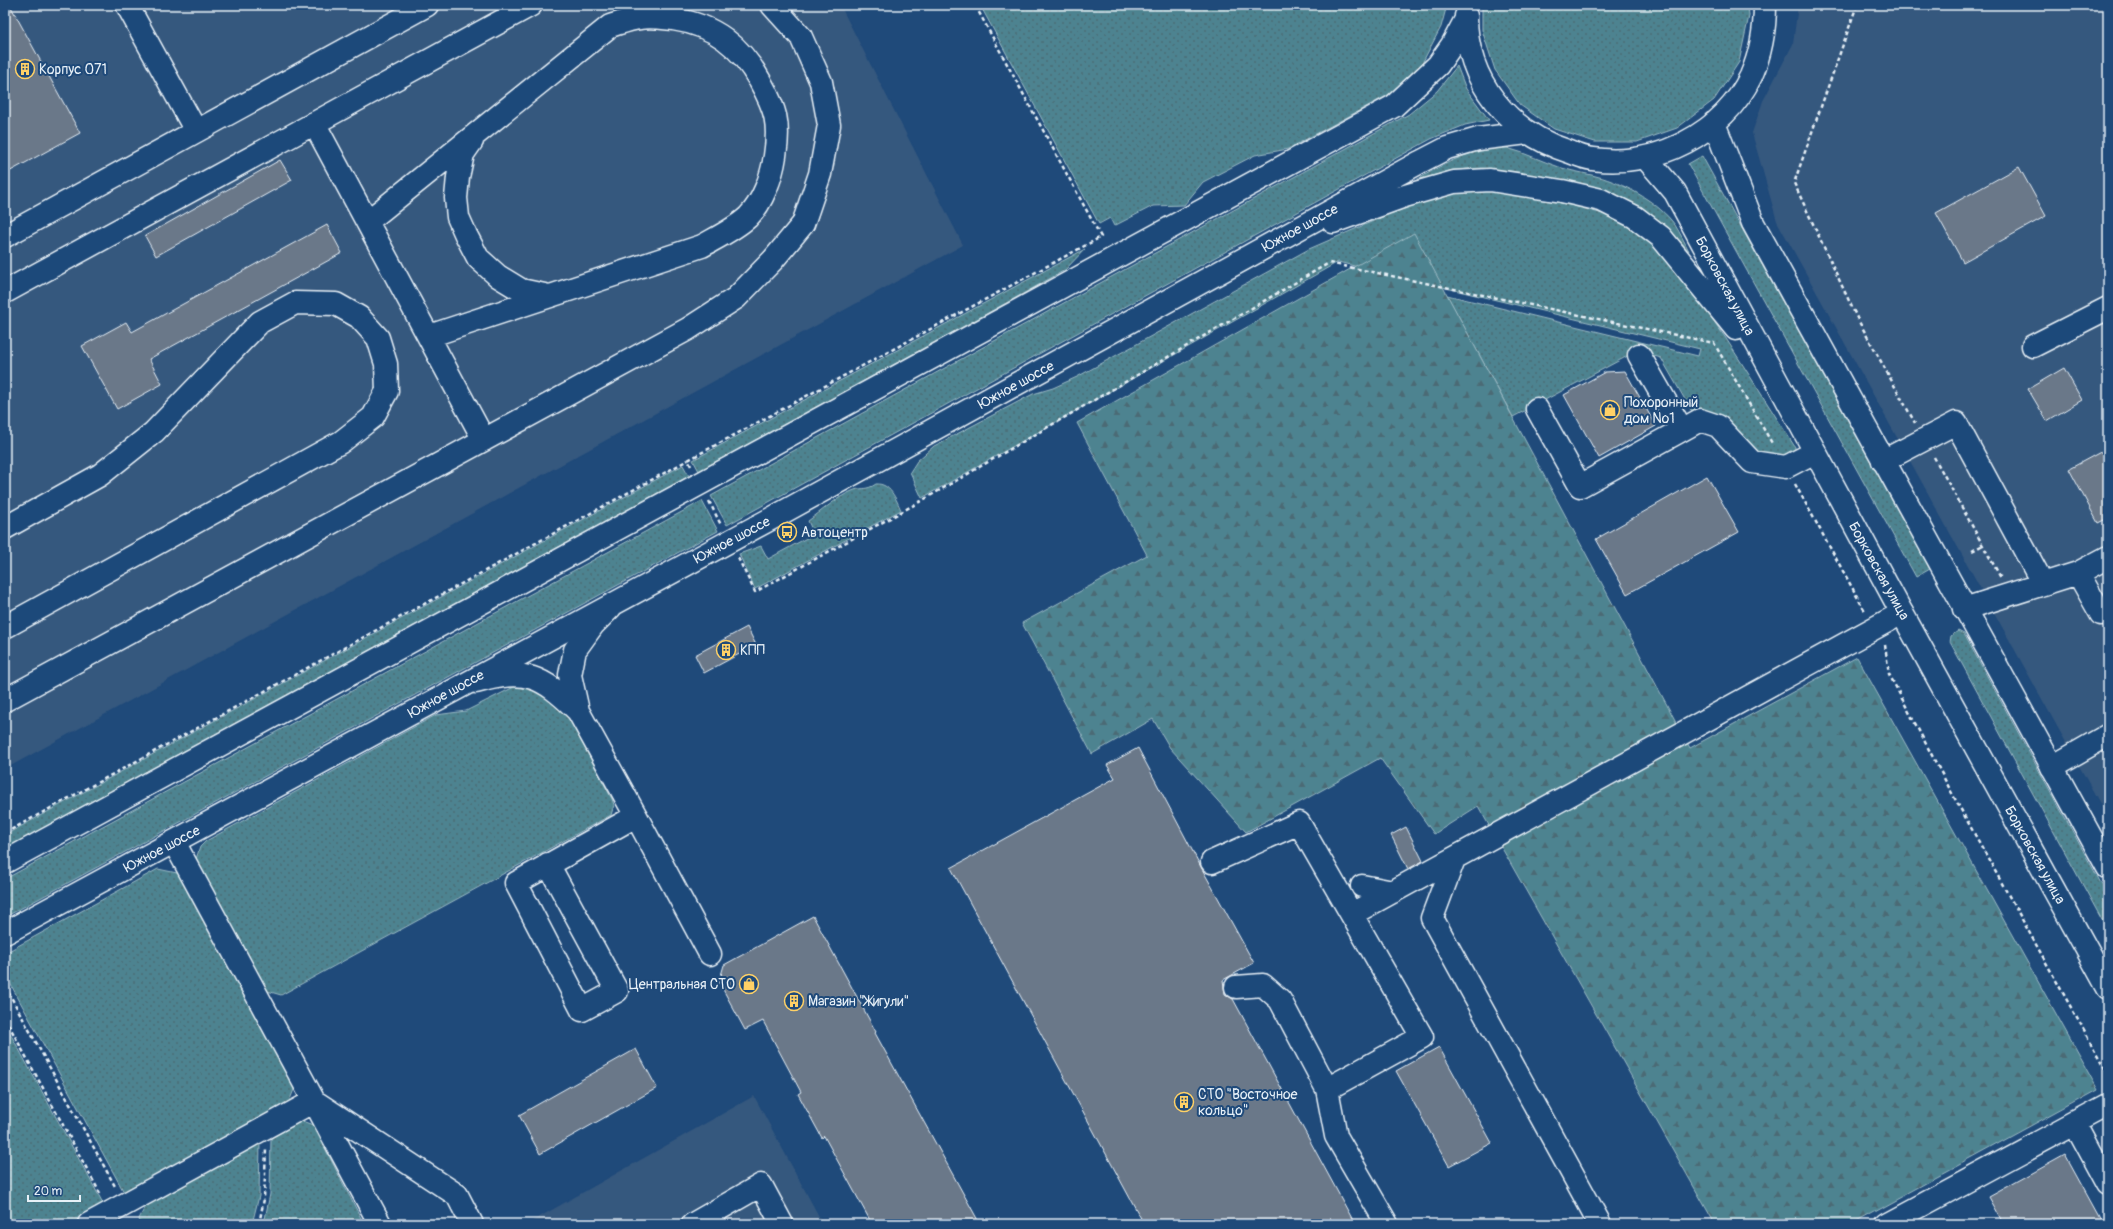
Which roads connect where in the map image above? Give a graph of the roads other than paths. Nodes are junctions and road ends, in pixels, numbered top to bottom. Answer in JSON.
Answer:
{"nodes":[{"id":1,"x":127,"y":5,"type":"edge"},
{"id":2,"x":427,"y":5,"type":"edge"},
{"id":3,"x":531,"y":5,"type":"edge"},
{"id":4,"x":772,"y":5,"type":"edge"},
{"id":5,"x":1765,"y":5,"type":"edge"},
{"id":6,"x":1466,"y":12,"type":"edge"},
{"id":7,"x":314,"y":123,"type":"junction"},
{"id":8,"x":1714,"y":123,"type":"junction"},
{"id":9,"x":196,"y":131,"type":"junction"},
{"id":10,"x":479,"y":132,"type":"junction"},
{"id":11,"x":1527,"y":133,"type":"junction"},
{"id":12,"x":1645,"y":157,"type":"junction"},
{"id":13,"x":367,"y":222,"type":"junction"},
{"id":14,"x":5,"y":236,"type":"edge"},
{"id":15,"x":1231,"y":266,"type":"junction"},
{"id":16,"x":5,"y":292,"type":"edge"},
{"id":17,"x":550,"y":296,"type":"junction"},
{"id":18,"x":2108,"y":308,"type":"edge"},
{"id":19,"x":429,"y":336,"type":"junction"},
{"id":20,"x":2033,"y":346,"type":"dead end"},
{"id":21,"x":1639,"y":355,"type":"dead end"},
{"id":22,"x":1775,"y":379,"type":"junction"},
{"id":23,"x":1537,"y":409,"type":"dead end"},
{"id":24,"x":1682,"y":430,"type":"junction"},
{"id":25,"x":484,"y":440,"type":"junction"},
{"id":26,"x":1815,"y":452,"type":"junction"},
{"id":27,"x":1882,"y":461,"type":"junction"},
{"id":28,"x":5,"y":528,"type":"edge"},
{"id":29,"x":2108,"y":557,"type":"edge"},
{"id":30,"x":2078,"y":573,"type":"junction"},
{"id":31,"x":2043,"y":584,"type":"junction"},
{"id":32,"x":616,"y":602,"type":"junction"},
{"id":33,"x":1964,"y":609,"type":"junction"},
{"id":34,"x":1902,"y":613,"type":"junction"},
{"id":35,"x":2106,"y":617,"type":"edge"},
{"id":36,"x":5,"y":627,"type":"edge"},
{"id":37,"x":457,"y":688,"type":"junction"},
{"id":38,"x":5,"y":700,"type":"edge"},
{"id":39,"x":578,"y":711,"type":"junction"},
{"id":40,"x":2108,"y":736,"type":"edge"},
{"id":41,"x":2052,"y":767,"type":"junction"},
{"id":42,"x":636,"y":816,"type":"junction"},
{"id":43,"x":174,"y":842,"type":"junction"},
{"id":44,"x":1454,"y":859,"type":"junction"},
{"id":45,"x":5,"y":862,"type":"edge"},
{"id":46,"x":1212,"y":862,"type":"dead end"},
{"id":47,"x":548,"y":864,"type":"junction"},
{"id":48,"x":2108,"y":868,"type":"edge"},
{"id":49,"x":1362,"y":886,"type":"dead end"},
{"id":50,"x":1393,"y":892,"type":"junction"},
{"id":51,"x":1352,"y":914,"type":"junction"},
{"id":52,"x":5,"y":933,"type":"edge"},
{"id":53,"x":710,"y":954,"type":"dead end"},
{"id":54,"x":1236,"y":987,"type":"dead end"},
{"id":55,"x":2108,"y":988,"type":"edge"},
{"id":56,"x":1327,"y":1089,"type":"junction"},
{"id":57,"x":314,"y":1101,"type":"junction"},
{"id":58,"x":2108,"y":1105,"type":"edge"},
{"id":59,"x":2075,"y":1123,"type":"junction"},
{"id":60,"x":2108,"y":1184,"type":"edge"},
{"id":61,"x":1915,"y":1217,"type":"edge"},
{"id":62,"x":89,"y":1224,"type":"edge"},
{"id":63,"x":380,"y":1224,"type":"edge"},
{"id":64,"x":472,"y":1224,"type":"edge"},
{"id":65,"x":693,"y":1224,"type":"edge"},
{"id":66,"x":782,"y":1224,"type":"edge"},
{"id":67,"x":1387,"y":1224,"type":"edge"},
{"id":68,"x":1600,"y":1224,"type":"edge"},
{"id":69,"x":1887,"y":1224,"type":"edge"}],
"edges":[{"from":1,"to":9,"type":"main road"},
{"from":2,"to":9,"type":"main road"},
{"from":3,"to":7,"type":"main road"},
{"from":4,"to":25,"type":"main road"},
{"from":5,"to":8,"type":"main road"},
{"from":6,"to":11,"type":"main road"},
{"from":6,"to":45,"type":"main road"},
{"from":7,"to":13,"type":"main road"},
{"from":7,"to":16,"type":"main road"},
{"from":8,"to":12,"type":"main road"},
{"from":8,"to":27,"type":"main road"},
{"from":9,"to":14,"type":"main road"},
{"from":10,"to":13,"type":"main road"},
{"from":10,"to":17,"type":"main road"},
{"from":10,"to":17,"type":"main road"},
{"from":11,"to":12,"type":"main road"},
{"from":11,"to":15,"type":"main road","name":"Южное шоссе"},
{"from":12,"to":22,"type":"main road","name":"Борковская улица"},
{"from":13,"to":19,"type":"main road"},
{"from":15,"to":22,"type":"main road"},
{"from":15,"to":32,"type":"main road","name":"Южное шоссе"},
{"from":17,"to":19,"type":"main road"},
{"from":18,"to":20,"type":"main road"},
{"from":19,"to":25,"type":"main road"},
{"from":21,"to":24,"type":"main road"},
{"from":22,"to":26,"type":"main road","name":"Борковская улица"},
{"from":23,"to":24,"type":"main road"},
{"from":24,"to":26,"type":"main road"},
{"from":25,"to":38,"type":"main road"},
{"from":26,"to":34,"type":"main road","name":"Борковская улица"},
{"from":27,"to":31,"type":"main road"},
{"from":27,"to":33,"type":"main road"},
{"from":28,"to":36,"type":"main road"},
{"from":29,"to":30,"type":"main road"},
{"from":30,"to":31,"type":"main road"},
{"from":30,"to":35,"type":"main road"},
{"from":31,"to":33,"type":"main road"},
{"from":32,"to":37,"type":"main road","name":"Южное шоссе"},
{"from":32,"to":39,"type":"main road"},
{"from":33,"to":41,"type":"main road"},
{"from":34,"to":44,"type":"main road"},
{"from":34,"to":55,"type":"main road","name":"Борковская улица"},
{"from":37,"to":39,"type":"main road"},
{"from":37,"to":43,"type":"main road","name":"Южное шоссе"},
{"from":39,"to":42,"type":"main road"},
{"from":40,"to":41,"type":"main road"},
{"from":41,"to":48,"type":"main road"},
{"from":42,"to":47,"type":"main road"},
{"from":42,"to":53,"type":"main road"},
{"from":43,"to":52,"type":"main road","name":"Южное шоссе"},
{"from":43,"to":57,"type":"main road"},
{"from":44,"to":50,"type":"main road"},
{"from":44,"to":68,"type":"main road"},
{"from":46,"to":51,"type":"main road"},
{"from":47,"to":47,"type":"main road"},
{"from":49,"to":50,"type":"main road"},
{"from":50,"to":51,"type":"main road"},
{"from":51,"to":56,"type":"main road"},
{"from":54,"to":56,"type":"main road"},
{"from":56,"to":67,"type":"main road"},
{"from":57,"to":62,"type":"main road"},
{"from":57,"to":63,"type":"main road"},
{"from":57,"to":64,"type":"main road"},
{"from":58,"to":59,"type":"main road"},
{"from":59,"to":60,"type":"main road"},
{"from":59,"to":61,"type":"main road"},
{"from":61,"to":69,"type":"main road"},
{"from":65,"to":66,"type":"main road"}]}
